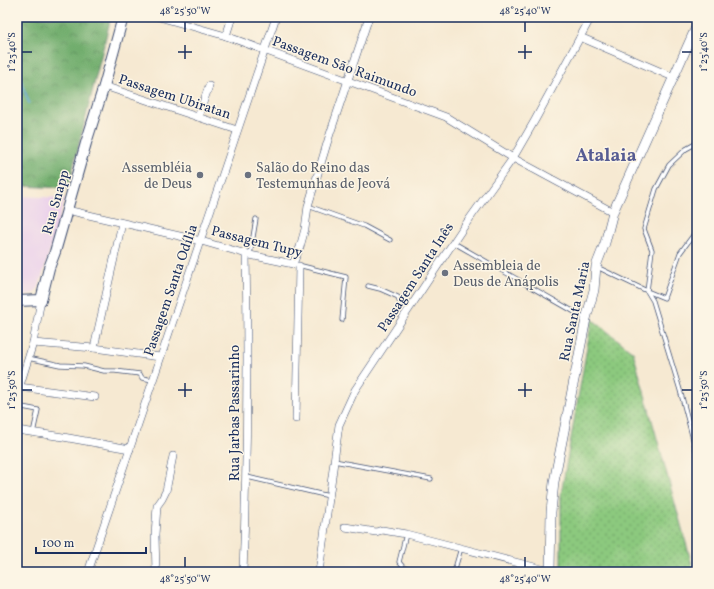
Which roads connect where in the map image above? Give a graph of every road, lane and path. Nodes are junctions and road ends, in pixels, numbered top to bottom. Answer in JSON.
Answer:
{"nodes":[{"id":1,"x":123,"y":17,"type":"edge"},
{"id":2,"x":159,"y":17,"type":"edge"},
{"id":3,"x":232,"y":17,"type":"edge"},
{"id":4,"x":276,"y":17,"type":"edge"},
{"id":5,"x":369,"y":17,"type":"edge"},
{"id":6,"x":590,"y":17,"type":"edge"},
{"id":7,"x":697,"y":25,"type":"edge"},
{"id":8,"x":226,"y":36,"type":"junction"},
{"id":9,"x":580,"y":37,"type":"junction"},
{"id":10,"x":265,"y":51,"type":"junction"},
{"id":11,"x":673,"y":77,"type":"junction"},
{"id":12,"x":347,"y":80,"type":"junction"},
{"id":13,"x":104,"y":86,"type":"junction"},
{"id":14,"x":209,"y":86,"type":"dead end"},
{"id":15,"x":198,"y":117,"type":"junction"},
{"id":16,"x":237,"y":130,"type":"junction"},
{"id":17,"x":697,"y":143,"type":"edge"},
{"id":18,"x":513,"y":158,"type":"junction"},
{"id":19,"x":308,"y":206,"type":"junction"},
{"id":20,"x":67,"y":210,"type":"junction"},
{"id":21,"x":612,"y":212,"type":"junction"},
{"id":22,"x":256,"y":219,"type":"dead end"},
{"id":23,"x":122,"y":223,"type":"junction"},
{"id":24,"x":697,"y":230,"type":"edge"},
{"id":25,"x":390,"y":240,"type":"dead end"},
{"id":26,"x":201,"y":241,"type":"junction"},
{"id":27,"x":454,"y":243,"type":"junction"},
{"id":28,"x":248,"y":254,"type":"junction"},
{"id":29,"x":296,"y":265,"type":"junction"},
{"id":30,"x":596,"y":266,"type":"junction"},
{"id":31,"x":368,"y":286,"type":"dead end"},
{"id":32,"x":647,"y":291,"type":"junction"},
{"id":33,"x":41,"y":300,"type":"junction"},
{"id":34,"x":17,"y":301,"type":"edge"},
{"id":35,"x":410,"y":308,"type":"junction"},
{"id":36,"x":586,"y":319,"type":"junction"},
{"id":37,"x":342,"y":320,"type":"dead end"},
{"id":38,"x":33,"y":343,"type":"junction"},
{"id":39,"x":94,"y":348,"type":"junction"},
{"id":40,"x":160,"y":357,"type":"junction"},
{"id":41,"x":28,"y":358,"type":"junction"},
{"id":42,"x":153,"y":380,"type":"junction"},
{"id":43,"x":19,"y":387,"type":"junction"},
{"id":44,"x":17,"y":395,"type":"edge"},
{"id":45,"x":95,"y":397,"type":"dead end"},
{"id":46,"x":17,"y":406,"type":"edge"},
{"id":47,"x":296,"y":419,"type":"dead end"},
{"id":48,"x":17,"y":430,"type":"edge"},
{"id":49,"x":33,"y":432,"type":"junction"},
{"id":50,"x":130,"y":449,"type":"junction"},
{"id":51,"x":697,"y":454,"type":"edge"},
{"id":52,"x":173,"y":456,"type":"dead end"},
{"id":53,"x":334,"y":462,"type":"junction"},
{"id":54,"x":247,"y":477,"type":"junction"},
{"id":55,"x":431,"y":479,"type":"dead end"},
{"id":56,"x":329,"y":496,"type":"junction"},
{"id":57,"x":344,"y":527,"type":"dead end"},
{"id":58,"x":406,"y":534,"type":"junction"},
{"id":59,"x":461,"y":548,"type":"junction"},
{"id":60,"x":550,"y":571,"type":"edge"},
{"id":61,"x":88,"y":572,"type":"edge"},
{"id":62,"x":156,"y":572,"type":"edge"},
{"id":63,"x":243,"y":572,"type":"edge"},
{"id":64,"x":319,"y":572,"type":"edge"},
{"id":65,"x":419,"y":572,"type":"edge"},
{"id":66,"x":454,"y":572,"type":"edge"}],
"edges":[{"from":1,"to":13,"type":"main road","name":"Rua Snapp"},
{"from":2,"to":8,"type":"street","name":"Passagem São Raimundo"},
{"from":3,"to":8,"type":"street"},
{"from":4,"to":10,"type":"street","name":"Passagem Santa Odília"},
{"from":5,"to":12,"type":"street"},
{"from":6,"to":9,"type":"street","name":"Passagem Santa Inês"},
{"from":7,"to":11,"type":"street","name":"Rua Santa Maria"},
{"from":8,"to":10,"type":"street","name":"Passagem São Raimundo"},
{"from":9,"to":11,"type":"street"},
{"from":9,"to":18,"type":"street","name":"Passagem Santa Inês"},
{"from":10,"to":12,"type":"street","name":"Passagem São Raimundo"},
{"from":10,"to":16,"type":"street","name":"Passagem Santa Odília"},
{"from":11,"to":21,"type":"street","name":"Rua Santa Maria"},
{"from":12,"to":18,"type":"street","name":"Passagem São Raimundo"},
{"from":12,"to":19,"type":"street"},
{"from":13,"to":15,"type":"street","name":"Passagem Ubiratan"},
{"from":13,"to":20,"type":"main road","name":"Rua Snapp"},
{"from":14,"to":15,"type":"street"},
{"from":15,"to":16,"type":"street","name":"Passagem Ubiratan"},
{"from":16,"to":26,"type":"street","name":"Passagem Santa Odília"},
{"from":17,"to":32,"type":"lane"},
{"from":18,"to":21,"type":"street","name":"Passagem São Raimundo"},
{"from":18,"to":27,"type":"street","name":"Passagem Santa Inês"},
{"from":19,"to":25,"type":"lane"},
{"from":19,"to":29,"type":"street"},
{"from":20,"to":23,"type":"street","name":"Passagem Tupy"},
{"from":20,"to":33,"type":"main road","name":"Rua Snapp"},
{"from":21,"to":30,"type":"street","name":"Rua Santa Maria"},
{"from":22,"to":28,"type":"lane"},
{"from":23,"to":26,"type":"street","name":"Passagem Tupy"},
{"from":23,"to":39,"type":"street"},
{"from":24,"to":32,"type":"lane"},
{"from":26,"to":28,"type":"street","name":"Passagem Tupy"},
{"from":26,"to":40,"type":"street","name":"Passagem Santa Odília"},
{"from":27,"to":35,"type":"street","name":"Passagem Santa Inês"},
{"from":27,"to":36,"type":"lane"},
{"from":28,"to":29,"type":"street","name":"Passagem Tupy"},
{"from":28,"to":54,"type":"street","name":"Rua Jarbas Passarinho"},
{"from":29,"to":37,"type":"lane","name":"Passagem Tupy"},
{"from":29,"to":47,"type":"street"},
{"from":30,"to":32,"type":"lane"},
{"from":30,"to":36,"type":"street","name":"Rua Santa Maria"},
{"from":31,"to":35,"type":"lane"},
{"from":32,"to":51,"type":"lane"},
{"from":33,"to":34,"type":"main road"},
{"from":33,"to":38,"type":"street","name":"Rua Snapp"},
{"from":35,"to":53,"type":"street","name":"Passagem Santa Inês"},
{"from":36,"to":60,"type":"street","name":"Rua Santa Maria"},
{"from":38,"to":39,"type":"street"},
{"from":38,"to":41,"type":"street","name":"Rua Snapp"},
{"from":39,"to":40,"type":"street"},
{"from":40,"to":42,"type":"street","name":"Passagem Santa Odília"},
{"from":41,"to":42,"type":"lane"},
{"from":41,"to":43,"type":"street","name":"Rua Snapp"},
{"from":42,"to":50,"type":"street","name":"Passagem Santa Odília"},
{"from":43,"to":44,"type":"street","name":"Rua Snapp"},
{"from":43,"to":45,"type":"street"},
{"from":46,"to":49,"type":"lane"},
{"from":48,"to":49,"type":"street"},
{"from":49,"to":50,"type":"street"},
{"from":50,"to":61,"type":"street","name":"Passagem Santa Odília"},
{"from":52,"to":62,"type":"street"},
{"from":53,"to":55,"type":"lane"},
{"from":53,"to":56,"type":"street","name":"Passagem Santa Inês"},
{"from":54,"to":56,"type":"lane"},
{"from":54,"to":63,"type":"street","name":"Rua Jarbas Passarinho"},
{"from":56,"to":64,"type":"street","name":"Passagem Santa Inês"},
{"from":57,"to":58,"type":"street"},
{"from":58,"to":59,"type":"street"},
{"from":58,"to":65,"type":"lane"},
{"from":59,"to":60,"type":"street"},
{"from":59,"to":66,"type":"lane"}]}
